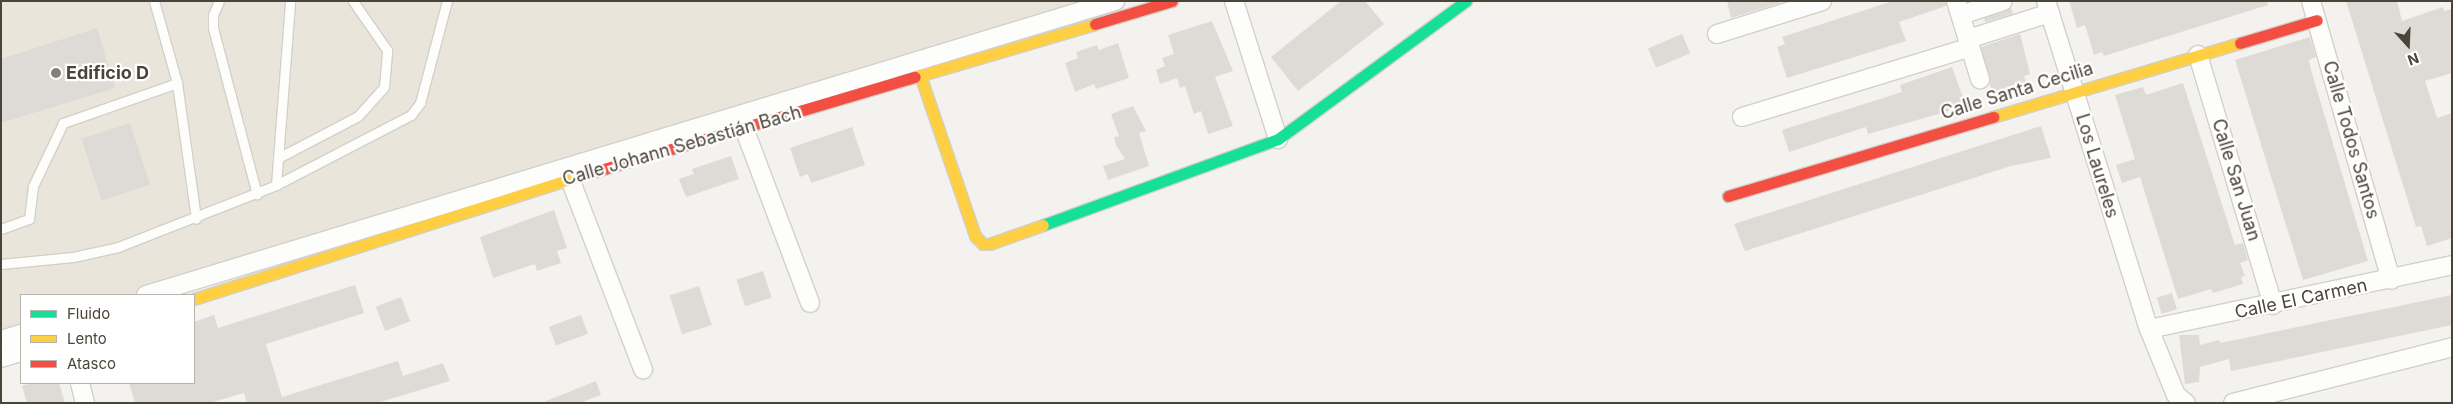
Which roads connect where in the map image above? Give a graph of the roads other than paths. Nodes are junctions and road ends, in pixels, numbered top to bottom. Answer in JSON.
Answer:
{"nodes":[{"id":1,"x":154,"y":1,"type":"edge"},
{"id":2,"x":219,"y":1,"type":"edge"},
{"id":3,"x":290,"y":1,"type":"edge"},
{"id":4,"x":353,"y":1,"type":"edge"},
{"id":5,"x":448,"y":1,"type":"edge"},
{"id":6,"x":1115,"y":1,"type":"edge"},
{"id":7,"x":1172,"y":1,"type":"edge"},
{"id":8,"x":1234,"y":1,"type":"edge"},
{"id":9,"x":1466,"y":1,"type":"edge"},
{"id":10,"x":1822,"y":1,"type":"edge"},
{"id":11,"x":2003,"y":1,"type":"edge"},
{"id":12,"x":2312,"y":1,"type":"edge"},
{"id":13,"x":2048,"y":7,"type":"edge"},
{"id":14,"x":1958,"y":8,"type":"edge"},
{"id":15,"x":2317,"y":20,"type":"junction"},
{"id":16,"x":1717,"y":34,"type":"dead end"},
{"id":17,"x":1969,"y":43,"type":"junction"},
{"id":18,"x":2198,"y":55,"type":"junction"},
{"id":19,"x":920,"y":75,"type":"junction"},
{"id":20,"x":1980,"y":79,"type":"dead end"},
{"id":21,"x":177,"y":84,"type":"junction"},
{"id":22,"x":2074,"y":92,"type":"junction"},
{"id":23,"x":1742,"y":117,"type":"dead end"},
{"id":24,"x":744,"y":128,"type":"junction"},
{"id":25,"x":1278,"y":139,"type":"junction"},
{"id":26,"x":278,"y":158,"type":"junction"},
{"id":27,"x":570,"y":179,"type":"junction"},
{"id":28,"x":276,"y":185,"type":"junction"},
{"id":29,"x":257,"y":194,"type":"junction"},
{"id":30,"x":1728,"y":196,"type":"dead end"},
{"id":31,"x":196,"y":219,"type":"junction"},
{"id":32,"x":1,"y":228,"type":"edge"},
{"id":33,"x":1,"y":264,"type":"edge"},
{"id":34,"x":2452,"y":265,"type":"edge"},
{"id":35,"x":2391,"y":280,"type":"junction"},
{"id":36,"x":149,"y":294,"type":"edge"},
{"id":37,"x":195,"y":298,"type":"edge"},
{"id":38,"x":810,"y":303,"type":"dead end"},
{"id":39,"x":2274,"y":306,"type":"junction"},
{"id":40,"x":2149,"y":329,"type":"junction"},
{"id":41,"x":20,"y":334,"type":"edge"},
{"id":42,"x":1,"y":340,"type":"edge"},
{"id":43,"x":2452,"y":347,"type":"edge"},
{"id":44,"x":20,"y":352,"type":"edge"},
{"id":45,"x":1,"y":358,"type":"edge"},
{"id":46,"x":643,"y":369,"type":"dead end"},
{"id":47,"x":80,"y":384,"type":"edge"},
{"id":48,"x":85,"y":403,"type":"edge"},
{"id":49,"x":2186,"y":403,"type":"edge"},
{"id":50,"x":2233,"y":403,"type":"edge"}],
"edges":[{"from":1,"to":21,"type":"lane"},
{"from":2,"to":29,"type":"lane"},
{"from":3,"to":26,"type":"lane"},
{"from":4,"to":26,"type":"lane"},
{"from":5,"to":28,"type":"lane"},
{"from":6,"to":36,"type":"street","name":"Calle Johann Sebastián Bach"},
{"from":7,"to":19,"type":"street","name":"Calle Johann Sebastián Bach"},
{"from":8,"to":25,"type":"street"},
{"from":9,"to":25,"type":"street"},
{"from":10,"to":16,"type":"street"},
{"from":11,"to":14,"type":"street"},
{"from":12,"to":15,"type":"street","name":"Calle Todos Santos"},
{"from":13,"to":17,"type":"street"},
{"from":13,"to":22,"type":"street","name":"Los Laureles"},
{"from":14,"to":17,"type":"street"},
{"from":15,"to":18,"type":"street","name":"Calle Santa Cecilia"},
{"from":15,"to":35,"type":"street","name":"Calle Todos Santos"},
{"from":17,"to":20,"type":"street"},
{"from":17,"to":23,"type":"street"},
{"from":18,"to":22,"type":"street","name":"Calle Santa Cecilia"},
{"from":18,"to":39,"type":"street","name":"Calle San Juan"},
{"from":19,"to":24,"type":"street","name":"Calle Johann Sebastián Bach"},
{"from":19,"to":25,"type":"street"},
{"from":21,"to":31,"type":"lane"},
{"from":21,"to":32,"type":"lane"},
{"from":22,"to":30,"type":"street","name":"Calle Santa Cecilia"},
{"from":22,"to":40,"type":"street","name":"Los Laureles"},
{"from":24,"to":27,"type":"street","name":"Calle Johann Sebastián Bach"},
{"from":24,"to":38,"type":"street"},
{"from":26,"to":28,"type":"lane"},
{"from":27,"to":37,"type":"street","name":"Calle Johann Sebastián Bach"},
{"from":27,"to":46,"type":"street"},
{"from":28,"to":29,"type":"lane"},
{"from":29,"to":31,"type":"lane"},
{"from":31,"to":33,"type":"lane"},
{"from":34,"to":35,"type":"street","name":"Calle El Carmen"},
{"from":35,"to":39,"type":"street","name":"Calle El Carmen"},
{"from":39,"to":40,"type":"street","name":"Calle El Carmen"},
{"from":40,"to":49,"type":"street","name":"Los Laureles"},
{"from":41,"to":42,"type":"street"},
{"from":43,"to":50,"type":"street"},
{"from":44,"to":45,"type":"street"},
{"from":47,"to":48,"type":"street"}]}
